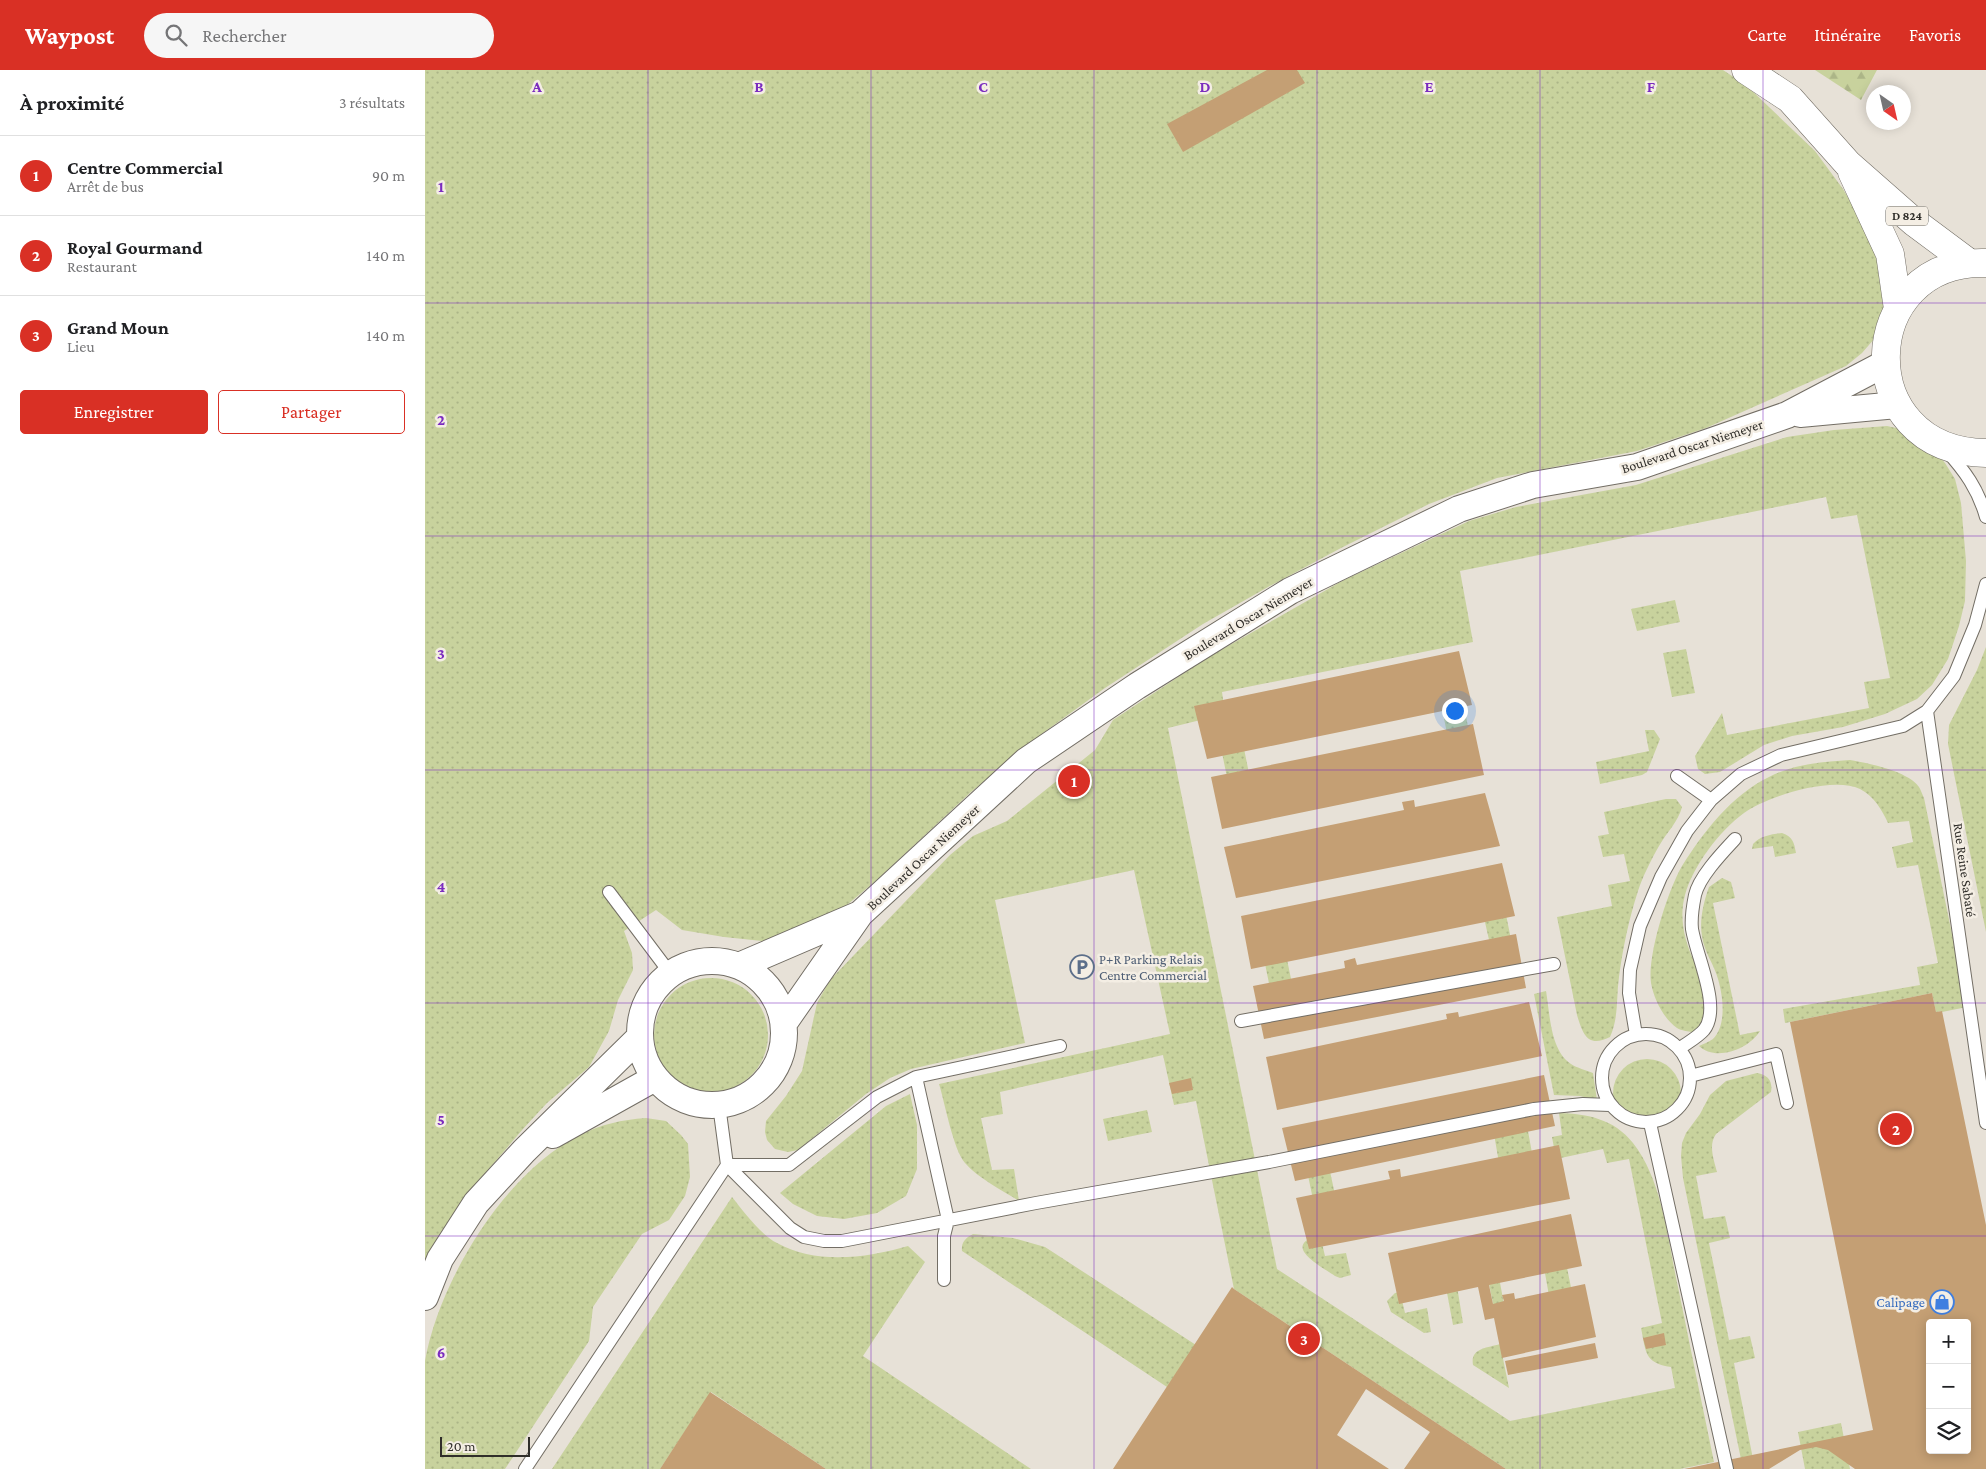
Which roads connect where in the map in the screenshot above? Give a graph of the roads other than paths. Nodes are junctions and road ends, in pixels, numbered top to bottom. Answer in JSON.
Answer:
{"nodes":[{"id":1,"x":1746,"y":70,"type":"edge"},
{"id":2,"x":1848,"y":164,"type":"junction"},
{"id":3,"x":1978,"y":263,"type":"edge"},
{"id":4,"x":1898,"y":309,"type":"junction"},
{"id":5,"x":1884,"y":364,"type":"junction"},
{"id":6,"x":1897,"y":405,"type":"junction"},
{"id":7,"x":1787,"y":415,"type":"junction"},
{"id":8,"x":1944,"y":447,"type":"junction"},
{"id":9,"x":1986,"y":453,"type":"edge"},
{"id":10,"x":1986,"y":518,"type":"edge"},
{"id":11,"x":1986,"y":584,"type":"edge"},
{"id":12,"x":1927,"y":711,"type":"junction"},
{"id":13,"x":1677,"y":776,"type":"dead end"},
{"id":14,"x":1711,"y":800,"type":"junction"},
{"id":15,"x":1735,"y":839,"type":"dead end"},
{"id":16,"x":609,"y":892,"type":"dead end"},
{"id":17,"x":860,"y":914,"type":"junction"},
{"id":18,"x":1553,"y":964,"type":"dead end"},
{"id":19,"x":741,"y":966,"type":"junction"},
{"id":20,"x":670,"y":973,"type":"junction"},
{"id":21,"x":1241,"y":1021,"type":"dead end"},
{"id":22,"x":784,"y":1023,"type":"junction"},
{"id":23,"x":1635,"y":1035,"type":"junction"},
{"id":24,"x":639,"y":1038,"type":"junction"},
{"id":25,"x":1060,"y":1046,"type":"dead end"},
{"id":26,"x":1679,"y":1049,"type":"junction"},
{"id":27,"x":1690,"y":1076,"type":"junction"},
{"id":28,"x":916,"y":1077,"type":"junction"},
{"id":29,"x":655,"y":1078,"type":"junction"},
{"id":30,"x":1787,"y":1103,"type":"dead end"},
{"id":31,"x":719,"y":1105,"type":"junction"},
{"id":32,"x":1610,"y":1105,"type":"junction"},
{"id":33,"x":1651,"y":1123,"type":"junction"},
{"id":34,"x":1986,"y":1123,"type":"edge"},
{"id":35,"x":524,"y":1151,"type":"junction"},
{"id":36,"x":727,"y":1165,"type":"junction"},
{"id":37,"x":948,"y":1220,"type":"junction"},
{"id":38,"x":944,"y":1280,"type":"dead end"},
{"id":39,"x":425,"y":1297,"type":"edge"},
{"id":40,"x":525,"y":1469,"type":"edge"},
{"id":41,"x":1727,"y":1469,"type":"edge"}],
"edges":[{"from":1,"to":2,"type":"main road","number":"D 824"},
{"from":2,"to":3,"type":"main road","number":"D 824"},
{"from":2,"to":4,"type":"main road","number":"D 824"},
{"from":3,"to":4,"type":"main road"},
{"from":4,"to":5,"type":"main road"},
{"from":5,"to":6,"type":"main road"},
{"from":5,"to":7,"type":"street","name":"Boulevard Oscar Niemeyer"},
{"from":6,"to":7,"type":"street","name":"Boulevard Oscar Niemeyer"},
{"from":6,"to":8,"type":"main road"},
{"from":7,"to":17,"type":"street","name":"Boulevard Oscar Niemeyer"},
{"from":8,"to":9,"type":"main road"},
{"from":8,"to":10,"type":"lane"},
{"from":11,"to":12,"type":"lane"},
{"from":12,"to":14,"type":"lane"},
{"from":12,"to":34,"type":"lane","name":"Rue Reine Sabaté"},
{"from":13,"to":14,"type":"lane"},
{"from":14,"to":23,"type":"lane"},
{"from":15,"to":26,"type":"lane"},
{"from":16,"to":20,"type":"lane"},
{"from":17,"to":19,"type":"street","name":"Boulevard Oscar Niemeyer"},
{"from":17,"to":22,"type":"street","name":"Boulevard Oscar Niemeyer"},
{"from":18,"to":21,"type":"lane"},
{"from":19,"to":20,"type":"street"},
{"from":19,"to":22,"type":"street"},
{"from":20,"to":24,"type":"street"},
{"from":22,"to":31,"type":"street"},
{"from":23,"to":26,"type":"lane"},
{"from":23,"to":32,"type":"lane"},
{"from":24,"to":29,"type":"street"},
{"from":24,"to":35,"type":"street"},
{"from":25,"to":28,"type":"lane"},
{"from":26,"to":27,"type":"lane"},
{"from":27,"to":30,"type":"lane"},
{"from":27,"to":33,"type":"lane"},
{"from":28,"to":36,"type":"lane"},
{"from":28,"to":37,"type":"lane"},
{"from":29,"to":31,"type":"street"},
{"from":29,"to":35,"type":"street"},
{"from":31,"to":36,"type":"lane"},
{"from":32,"to":33,"type":"lane"},
{"from":32,"to":37,"type":"lane"},
{"from":33,"to":41,"type":"lane"},
{"from":35,"to":39,"type":"street"},
{"from":36,"to":37,"type":"lane"},
{"from":36,"to":40,"type":"lane"},
{"from":37,"to":38,"type":"lane"}]}
